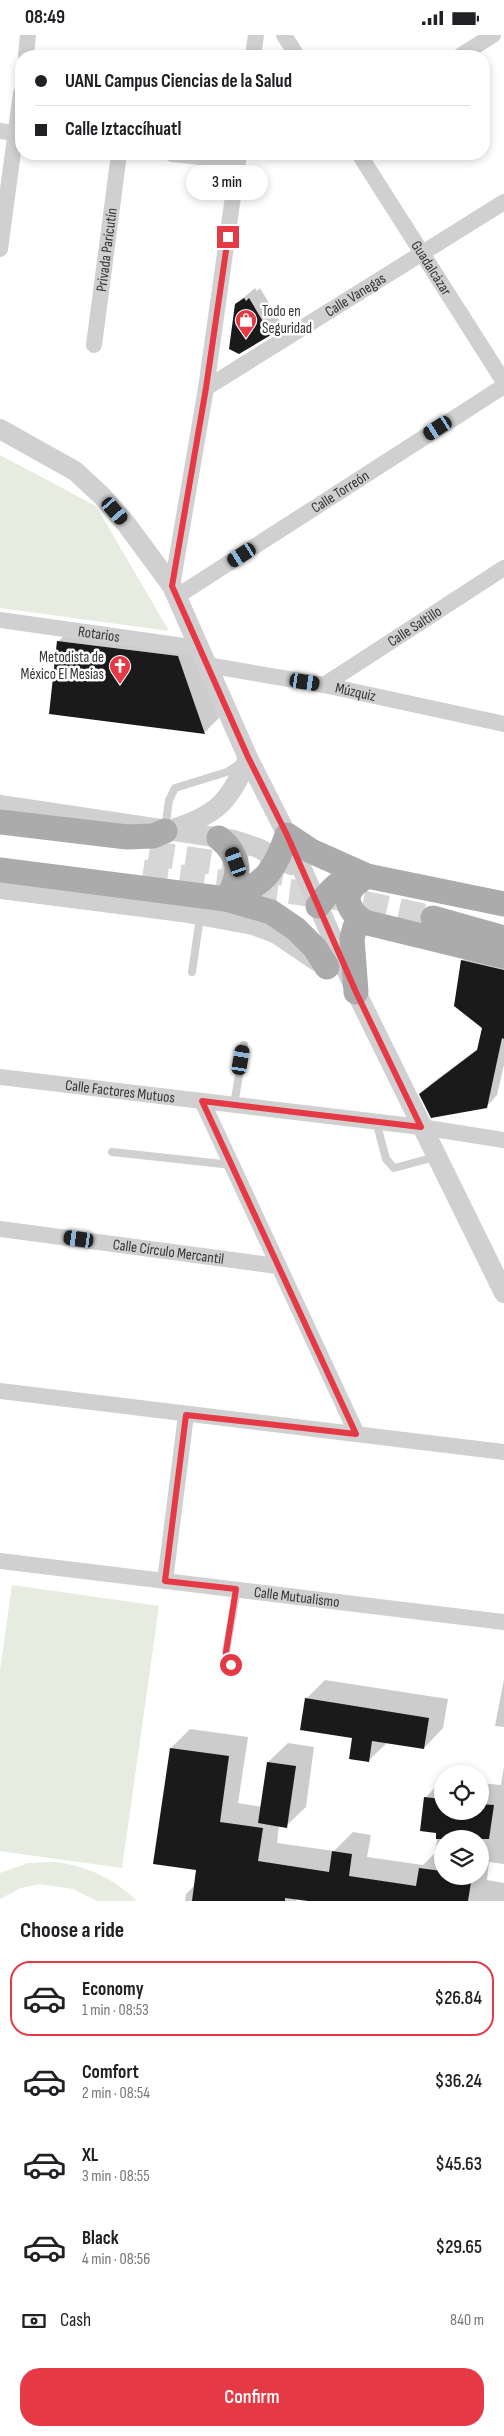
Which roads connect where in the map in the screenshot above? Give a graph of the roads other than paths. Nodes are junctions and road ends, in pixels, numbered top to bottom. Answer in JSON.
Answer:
{"nodes":[{"id":1,"x":28,"y":35,"type":"edge"},
{"id":2,"x":256,"y":35,"type":"edge"},
{"id":3,"x":284,"y":35,"type":"edge"},
{"id":4,"x":493,"y":35,"type":"edge"},
{"id":5,"x":27,"y":50,"type":"edge"},
{"id":6,"x":254,"y":50,"type":"edge"},
{"id":7,"x":293,"y":50,"type":"edge"},
{"id":8,"x":469,"y":50,"type":"edge"},
{"id":9,"x":13,"y":133,"type":"edge"},
{"id":10,"x":118,"y":160,"type":"edge"},
{"id":11,"x":239,"y":160,"type":"edge"},
{"id":12,"x":363,"y":160,"type":"edge"},
{"id":13,"x":504,"y":202,"type":"edge"},
{"id":14,"x":0,"y":249,"type":"edge"},
{"id":15,"x":423,"y":254,"type":"junction"},
{"id":16,"x":94,"y":345,"type":"dead end"},
{"id":17,"x":504,"y":384,"type":"edge"},
{"id":18,"x":206,"y":388,"type":"junction"},
{"id":19,"x":0,"y":429,"type":"edge"},
{"id":20,"x":504,"y":568,"type":"edge"},
{"id":21,"x":174,"y":591,"type":"junction"},
{"id":22,"x":0,"y":620,"type":"edge"},
{"id":23,"x":202,"y":657,"type":"junction"},
{"id":24,"x":324,"y":685,"type":"junction"},
{"id":25,"x":504,"y":724,"type":"edge"},
{"id":26,"x":248,"y":757,"type":"junction"},
{"id":27,"x":0,"y":805,"type":"edge"},
{"id":28,"x":0,"y":822,"type":"edge"},
{"id":29,"x":165,"y":831,"type":"junction"},
{"id":30,"x":0,"y":835,"type":"edge"},
{"id":31,"x":287,"y":835,"type":"junction"},
{"id":32,"x":219,"y":838,"type":"junction"},
{"id":33,"x":0,"y":853,"type":"edge"},
{"id":34,"x":279,"y":858,"type":"junction"},
{"id":35,"x":0,"y":870,"type":"edge"},
{"id":36,"x":303,"y":873,"type":"junction"},
{"id":37,"x":367,"y":876,"type":"junction"},
{"id":38,"x":0,"y":889,"type":"edge"},
{"id":39,"x":226,"y":899,"type":"junction"},
{"id":40,"x":504,"y":904,"type":"edge"},
{"id":41,"x":318,"y":906,"type":"junction"},
{"id":42,"x":191,"y":914,"type":"junction"},
{"id":43,"x":504,"y":919,"type":"edge"},
{"id":44,"x":364,"y":922,"type":"junction"},
{"id":45,"x":504,"y":938,"type":"edge"},
{"id":46,"x":504,"y":956,"type":"edge"},
{"id":47,"x":326,"y":967,"type":"junction"},
{"id":48,"x":192,"y":973,"type":"dead end"},
{"id":49,"x":356,"y":992,"type":"junction"},
{"id":50,"x":244,"y":1045,"type":"dead end"},
{"id":51,"x":0,"y":1077,"type":"edge"},
{"id":52,"x":202,"y":1101,"type":"junction"},
{"id":53,"x":234,"y":1105,"type":"junction"},
{"id":54,"x":376,"y":1121,"type":"junction"},
{"id":55,"x":421,"y":1127,"type":"junction"},
{"id":56,"x":504,"y":1140,"type":"edge"},
{"id":57,"x":112,"y":1152,"type":"dead end"},
{"id":58,"x":436,"y":1157,"type":"junction"},
{"id":59,"x":232,"y":1165,"type":"junction"},
{"id":60,"x":0,"y":1229,"type":"edge"},
{"id":61,"x":277,"y":1266,"type":"junction"},
{"id":62,"x":503,"y":1286,"type":"edge"},
{"id":63,"x":0,"y":1391,"type":"edge"},
{"id":64,"x":186,"y":1415,"type":"junction"},
{"id":65,"x":356,"y":1434,"type":"junction"},
{"id":66,"x":504,"y":1452,"type":"edge"},
{"id":67,"x":0,"y":1561,"type":"edge"},
{"id":68,"x":165,"y":1581,"type":"junction"},
{"id":69,"x":236,"y":1589,"type":"junction"},
{"id":70,"x":504,"y":1622,"type":"edge"},
{"id":71,"x":231,"y":1665,"type":"dead end"}],
"edges":[{"from":1,"to":5,"type":"street"},
{"from":2,"to":6,"type":"street"},
{"from":3,"to":7,"type":"street"},
{"from":4,"to":8,"type":"street"},
{"from":9,"to":14,"type":"street"},
{"from":10,"to":16,"type":"street","name":"Privada Paricutín"},
{"from":11,"to":18,"type":"street"},
{"from":12,"to":15,"type":"street","name":"Guadalcázar"},
{"from":13,"to":15,"type":"street","name":"Calle Vanegas"},
{"from":15,"to":17,"type":"street","name":"Guadalcázar"},
{"from":15,"to":18,"type":"street","name":"Calle Vanegas"},
{"from":17,"to":21,"type":"street","name":"Calle Torreón"},
{"from":18,"to":21,"type":"street"},
{"from":19,"to":21,"type":"street"},
{"from":20,"to":24,"type":"street","name":"Calle Saltillo"},
{"from":21,"to":23,"type":"street"},
{"from":22,"to":23,"type":"street","name":"Rotarios"},
{"from":23,"to":24,"type":"street","name":"Múzquiz"},
{"from":23,"to":26,"type":"street"},
{"from":24,"to":25,"type":"street","name":"Múzquiz"},
{"from":26,"to":29,"type":"street"},
{"from":26,"to":29,"type":"lane"},
{"from":26,"to":31,"type":"street"},
{"from":27,"to":29,"type":"street"},
{"from":28,"to":29,"type":"main road"},
{"from":29,"to":32,"type":"street"},
{"from":30,"to":33,"type":"main road"},
{"from":31,"to":34,"type":"main road"},
{"from":31,"to":36,"type":"street"},
{"from":31,"to":37,"type":"main road"},
{"from":32,"to":34,"type":"street"},
{"from":32,"to":39,"type":"main road"},
{"from":34,"to":36,"type":"street"},
{"from":34,"to":39,"type":"main road"},
{"from":35,"to":39,"type":"main road"},
{"from":36,"to":41,"type":"street"},
{"from":37,"to":40,"type":"main road"},
{"from":37,"to":41,"type":"main road"},
{"from":37,"to":44,"type":"main road"},
{"from":38,"to":42,"type":"street"},
{"from":39,"to":42,"type":"street"},
{"from":39,"to":47,"type":"main road"},
{"from":41,"to":49,"type":"street"},
{"from":42,"to":47,"type":"street"},
{"from":42,"to":48,"type":"lane"},
{"from":43,"to":45,"type":"main road"},
{"from":44,"to":46,"type":"main road"},
{"from":44,"to":49,"type":"main road"},
{"from":47,"to":49,"type":"street"},
{"from":49,"to":55,"type":"street"},
{"from":50,"to":53,"type":"lane"},
{"from":51,"to":52,"type":"street","name":"Calle Factores Mutuos"},
{"from":52,"to":53,"type":"street","name":"Calle Factores Mutuos"},
{"from":52,"to":59,"type":"street"},
{"from":53,"to":54,"type":"street","name":"Calle Factores Mutuos"},
{"from":54,"to":55,"type":"street","name":"Calle Factores Mutuos"},
{"from":54,"to":58,"type":"lane"},
{"from":55,"to":56,"type":"street","name":"Calle Factores Mutuos"},
{"from":55,"to":58,"type":"street"},
{"from":57,"to":59,"type":"lane"},
{"from":58,"to":62,"type":"street"},
{"from":59,"to":61,"type":"street"},
{"from":60,"to":61,"type":"street","name":"Calle Círculo Mercantil"},
{"from":61,"to":65,"type":"street"},
{"from":63,"to":64,"type":"street"},
{"from":64,"to":65,"type":"street"},
{"from":64,"to":68,"type":"street"},
{"from":65,"to":66,"type":"street"},
{"from":67,"to":68,"type":"street","name":"Calle Mutualismo"},
{"from":68,"to":69,"type":"street","name":"Calle Mutualismo"},
{"from":69,"to":70,"type":"street","name":"Calle Mutualismo"},
{"from":69,"to":71,"type":"lane"}]}
